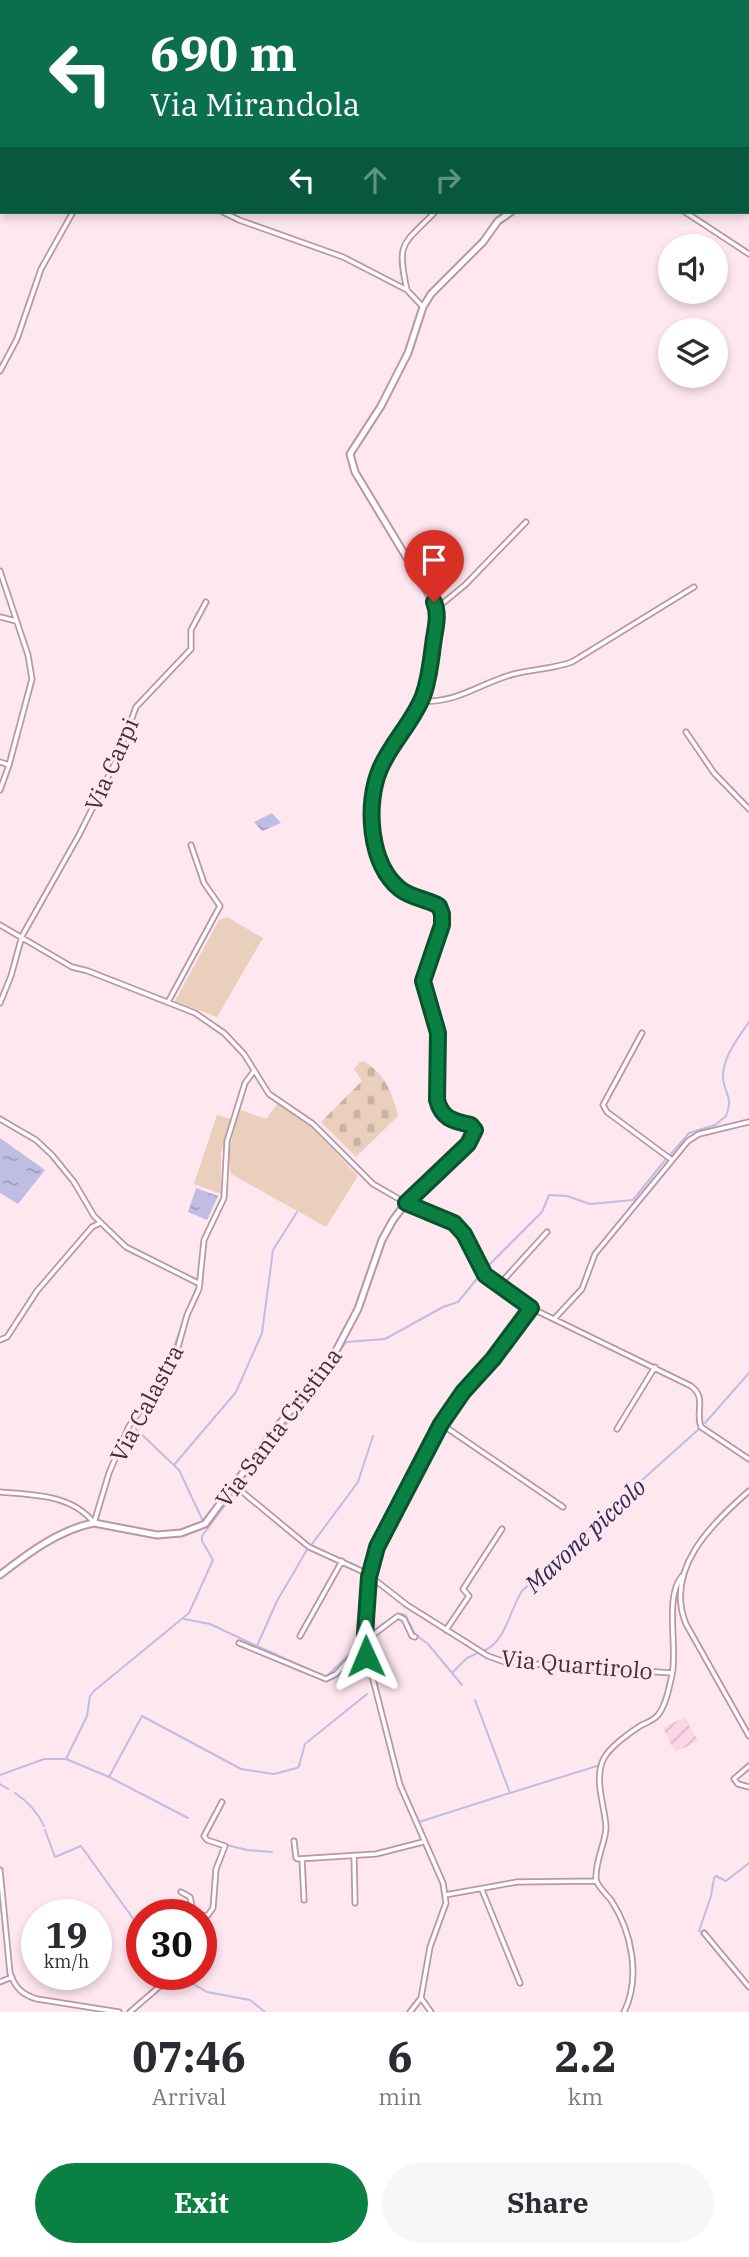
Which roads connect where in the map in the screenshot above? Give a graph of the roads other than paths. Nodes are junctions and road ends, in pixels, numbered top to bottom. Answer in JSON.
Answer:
{"nodes":[{"id":1,"x":72,"y":214,"type":"edge"},
{"id":2,"x":227,"y":214,"type":"edge"},
{"id":3,"x":433,"y":214,"type":"edge"},
{"id":4,"x":508,"y":214,"type":"edge"},
{"id":5,"x":688,"y":214,"type":"edge"},
{"id":6,"x":749,"y":254,"type":"edge"},
{"id":7,"x":407,"y":290,"type":"junction"},
{"id":8,"x":423,"y":307,"type":"junction"},
{"id":9,"x":0,"y":371,"type":"edge"},
{"id":10,"x":526,"y":522,"type":"dead end"},
{"id":11,"x":0,"y":571,"type":"edge"},
{"id":12,"x":694,"y":587,"type":"dead end"},
{"id":13,"x":206,"y":602,"type":"dead end"},
{"id":14,"x":437,"y":608,"type":"junction"},
{"id":15,"x":0,"y":617,"type":"edge"},
{"id":16,"x":16,"y":621,"type":"junction"},
{"id":17,"x":421,"y":701,"type":"junction"},
{"id":18,"x":686,"y":732,"type":"dead end"},
{"id":19,"x":0,"y":762,"type":"edge"},
{"id":20,"x":9,"y":765,"type":"junction"},
{"id":21,"x":0,"y":790,"type":"edge"},
{"id":22,"x":749,"y":809,"type":"edge"},
{"id":23,"x":191,"y":845,"type":"dead end"},
{"id":24,"x":0,"y":925,"type":"edge"},
{"id":25,"x":22,"y":936,"type":"junction"},
{"id":26,"x":169,"y":1002,"type":"junction"},
{"id":27,"x":0,"y":1003,"type":"edge"},
{"id":28,"x":642,"y":1033,"type":"dead end"},
{"id":29,"x":254,"y":1071,"type":"junction"},
{"id":30,"x":0,"y":1119,"type":"edge"},
{"id":31,"x":749,"y":1122,"type":"edge"},
{"id":32,"x":672,"y":1160,"type":"junction"},
{"id":33,"x":406,"y":1203,"type":"junction"},
{"id":34,"x":100,"y":1223,"type":"junction"},
{"id":35,"x":547,"y":1232,"type":"dead end"},
{"id":36,"x":200,"y":1284,"type":"junction"},
{"id":37,"x":498,"y":1286,"type":"junction"},
{"id":38,"x":531,"y":1308,"type":"junction"},
{"id":39,"x":555,"y":1318,"type":"junction"},
{"id":40,"x":0,"y":1340,"type":"edge"},
{"id":41,"x":655,"y":1367,"type":"junction"},
{"id":42,"x":441,"y":1424,"type":"junction"},
{"id":43,"x":617,"y":1429,"type":"dead end"},
{"id":44,"x":748,"y":1457,"type":"edge"},
{"id":45,"x":234,"y":1485,"type":"junction"},
{"id":46,"x":749,"y":1491,"type":"edge"},
{"id":47,"x":0,"y":1492,"type":"edge"},
{"id":48,"x":563,"y":1507,"type":"dead end"},
{"id":49,"x":94,"y":1522,"type":"junction"},
{"id":50,"x":502,"y":1529,"type":"dead end"},
{"id":51,"x":341,"y":1561,"type":"junction"},
{"id":52,"x":0,"y":1575,"type":"edge"},
{"id":53,"x":682,"y":1576,"type":"junction"},
{"id":54,"x":369,"y":1577,"type":"junction"},
{"id":55,"x":446,"y":1630,"type":"junction"},
{"id":56,"x":300,"y":1636,"type":"dead end"},
{"id":57,"x":415,"y":1637,"type":"dead end"},
{"id":58,"x":365,"y":1642,"type":"junction"},
{"id":59,"x":239,"y":1643,"type":"dead end"},
{"id":60,"x":672,"y":1673,"type":"junction"},
{"id":61,"x":749,"y":1736,"type":"edge"},
{"id":62,"x":749,"y":1766,"type":"edge"},
{"id":63,"x":749,"y":1787,"type":"edge"},
{"id":64,"x":222,"y":1802,"type":"dead end"},
{"id":65,"x":294,"y":1840,"type":"dead end"},
{"id":66,"x":423,"y":1842,"type":"junction"},
{"id":67,"x":354,"y":1856,"type":"junction"},
{"id":68,"x":302,"y":1859,"type":"junction"},
{"id":69,"x":0,"y":1870,"type":"edge"},
{"id":70,"x":596,"y":1881,"type":"junction"},
{"id":71,"x":482,"y":1889,"type":"junction"},
{"id":72,"x":181,"y":1892,"type":"dead end"},
{"id":73,"x":445,"y":1895,"type":"junction"},
{"id":74,"x":190,"y":1899,"type":"edge"},
{"id":75,"x":214,"y":1899,"type":"edge"},
{"id":76,"x":304,"y":1900,"type":"dead end"},
{"id":77,"x":355,"y":1903,"type":"dead end"},
{"id":78,"x":704,"y":1933,"type":"dead end"},
{"id":79,"x":12,"y":1977,"type":"junction"},
{"id":80,"x":0,"y":1982,"type":"edge"},
{"id":81,"x":520,"y":1983,"type":"dead end"},
{"id":82,"x":749,"y":1987,"type":"edge"},
{"id":83,"x":155,"y":1990,"type":"edge"},
{"id":84,"x":421,"y":1998,"type":"junction"},
{"id":85,"x":119,"y":2012,"type":"edge"},
{"id":86,"x":130,"y":2012,"type":"edge"},
{"id":87,"x":410,"y":2012,"type":"edge"},
{"id":88,"x":431,"y":2012,"type":"edge"},
{"id":89,"x":624,"y":2012,"type":"edge"}],
"edges":[{"from":1,"to":9,"type":"street"},
{"from":2,"to":7,"type":"street"},
{"from":3,"to":7,"type":"street"},
{"from":4,"to":8,"type":"street"},
{"from":5,"to":6,"type":"street"},
{"from":7,"to":8,"type":"street"},
{"from":8,"to":14,"type":"street"},
{"from":10,"to":14,"type":"street"},
{"from":11,"to":16,"type":"street"},
{"from":12,"to":17,"type":"street"},
{"from":13,"to":25,"type":"street","name":"Via Carpi"},
{"from":14,"to":17,"type":"street","name":"Via Santa Cristina"},
{"from":15,"to":16,"type":"street"},
{"from":16,"to":20,"type":"street"},
{"from":17,"to":33,"type":"street","name":"Via Santa Cristina"},
{"from":18,"to":22,"type":"street"},
{"from":19,"to":20,"type":"street"},
{"from":20,"to":21,"type":"street"},
{"from":23,"to":26,"type":"street"},
{"from":24,"to":25,"type":"street"},
{"from":25,"to":26,"type":"street"},
{"from":25,"to":27,"type":"street","name":"Via Carpi"},
{"from":26,"to":29,"type":"street"},
{"from":28,"to":32,"type":"street"},
{"from":29,"to":33,"type":"street"},
{"from":29,"to":36,"type":"street","name":"Via Calastra"},
{"from":30,"to":34,"type":"street"},
{"from":31,"to":32,"type":"street"},
{"from":32,"to":39,"type":"street"},
{"from":33,"to":37,"type":"street"},
{"from":33,"to":45,"type":"street","name":"Via Santa Cristina"},
{"from":34,"to":36,"type":"street"},
{"from":34,"to":40,"type":"street"},
{"from":35,"to":37,"type":"street"},
{"from":36,"to":49,"type":"street","name":"Via Calastra"},
{"from":37,"to":38,"type":"street"},
{"from":38,"to":39,"type":"street"},
{"from":38,"to":42,"type":"street"},
{"from":39,"to":41,"type":"street"},
{"from":41,"to":43,"type":"street"},
{"from":41,"to":44,"type":"street"},
{"from":42,"to":48,"type":"street"},
{"from":42,"to":54,"type":"street"},
{"from":45,"to":49,"type":"street","name":"Via Santa Cristina"},
{"from":45,"to":51,"type":"street","name":"Via Quartirolo"},
{"from":46,"to":53,"type":"street"},
{"from":47,"to":49,"type":"street","name":"Via Santa Cristina"},
{"from":49,"to":52,"type":"street"},
{"from":50,"to":55,"type":"street"},
{"from":51,"to":54,"type":"street","name":"Via Quartirolo"},
{"from":51,"to":56,"type":"street"},
{"from":53,"to":60,"type":"street"},
{"from":53,"to":61,"type":"street"},
{"from":54,"to":55,"type":"street","name":"Via Quartirolo"},
{"from":54,"to":58,"type":"street"},
{"from":55,"to":60,"type":"street","name":"Via Quartirolo"},
{"from":57,"to":58,"type":"street"},
{"from":58,"to":59,"type":"street"},
{"from":58,"to":66,"type":"street"},
{"from":60,"to":70,"type":"street"},
{"from":62,"to":63,"type":"street"},
{"from":64,"to":75,"type":"street"},
{"from":65,"to":68,"type":"street"},
{"from":66,"to":67,"type":"street"},
{"from":66,"to":73,"type":"street"},
{"from":67,"to":68,"type":"street"},
{"from":67,"to":77,"type":"street"},
{"from":68,"to":76,"type":"street"},
{"from":69,"to":79,"type":"street"},
{"from":70,"to":71,"type":"street"},
{"from":70,"to":89,"type":"street"},
{"from":71,"to":73,"type":"street"},
{"from":71,"to":81,"type":"street"},
{"from":72,"to":74,"type":"street"},
{"from":73,"to":84,"type":"street"},
{"from":78,"to":82,"type":"street"},
{"from":79,"to":80,"type":"street"},
{"from":79,"to":85,"type":"street"},
{"from":83,"to":86,"type":"street"},
{"from":84,"to":87,"type":"street"},
{"from":84,"to":88,"type":"street"}]}
